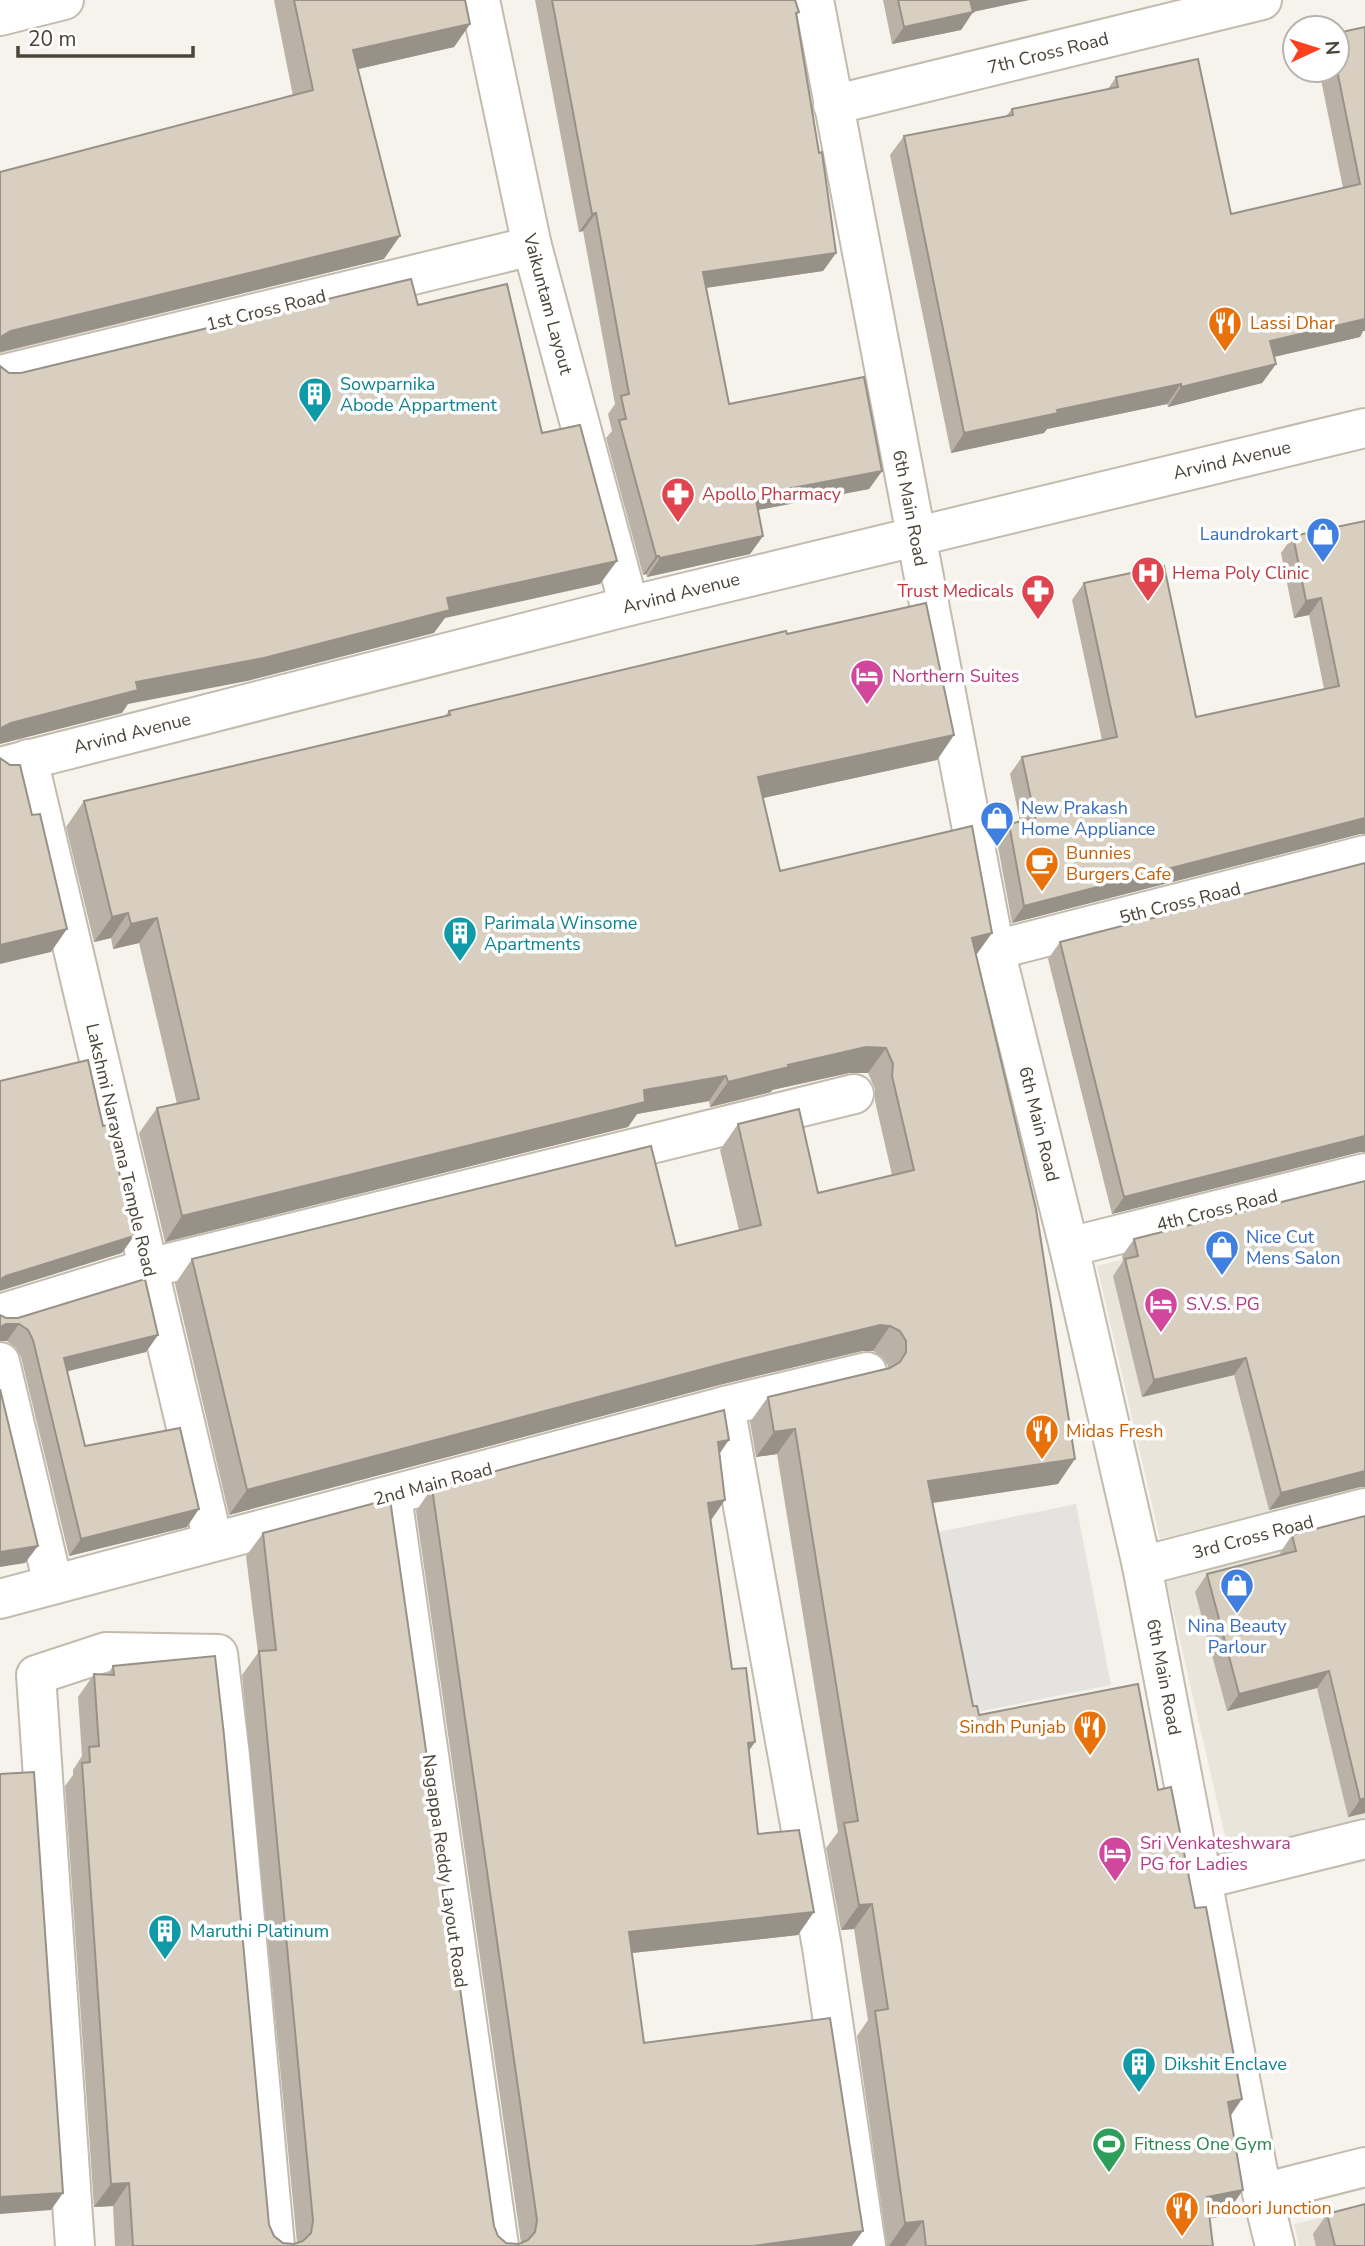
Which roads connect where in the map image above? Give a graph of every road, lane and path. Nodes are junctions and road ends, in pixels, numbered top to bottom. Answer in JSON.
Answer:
{"nodes":[{"id":1,"x":64,"y":0,"type":"edge"},
{"id":2,"x":480,"y":0,"type":"edge"},
{"id":3,"x":814,"y":0,"type":"edge"},
{"id":4,"x":1262,"y":0,"type":"edge"},
{"id":5,"x":0,"y":16,"type":"edge"},
{"id":6,"x":833,"y":105,"type":"junction"},
{"id":7,"x":531,"y":246,"type":"junction"},
{"id":8,"x":0,"y":375,"type":"edge"},
{"id":9,"x":1365,"y":428,"type":"edge"},
{"id":10,"x":916,"y":535,"type":"junction"},
{"id":11,"x":629,"y":606,"type":"junction"},
{"id":12,"x":14,"y":763,"type":"edge"},
{"id":13,"x":1365,"y":855,"type":"edge"},
{"id":14,"x":995,"y":950,"type":"junction"},
{"id":15,"x":854,"y":1094,"type":"dead end"},
{"id":16,"x":1365,"y":1173,"type":"edge"},
{"id":17,"x":1069,"y":1247,"type":"junction"},
{"id":18,"x":149,"y":1268,"type":"junction"},
{"id":19,"x":0,"y":1314,"type":"edge"},
{"id":20,"x":0,"y":1362,"type":"edge"},
{"id":21,"x":867,"y":1372,"type":"edge"},
{"id":22,"x":725,"y":1406,"type":"junction"},
{"id":23,"x":392,"y":1496,"type":"junction"},
{"id":24,"x":1365,"y":1508,"type":"edge"},
{"id":25,"x":213,"y":1541,"type":"junction"},
{"id":26,"x":1142,"y":1566,"type":"junction"},
{"id":27,"x":53,"y":1584,"type":"junction"},
{"id":28,"x":0,"y":1599,"type":"edge"},
{"id":29,"x":1365,"y":1839,"type":"edge"},
{"id":30,"x":1203,"y":1879,"type":"junction"},
{"id":31,"x":1365,"y":2167,"type":"edge"},
{"id":32,"x":1262,"y":2193,"type":"junction"},
{"id":33,"x":75,"y":2246,"type":"edge"},
{"id":34,"x":275,"y":2246,"type":"edge"},
{"id":35,"x":499,"y":2246,"type":"edge"},
{"id":36,"x":866,"y":2246,"type":"edge"},
{"id":37,"x":1275,"y":2246,"type":"edge"}],
"edges":[{"from":1,"to":5,"type":"street"},
{"from":2,"to":7,"type":"street","name":"Vaikuntam Layout"},
{"from":3,"to":6,"type":"street","name":"6th Main Road"},
{"from":4,"to":6,"type":"street","name":"7th Cross Road"},
{"from":6,"to":10,"type":"street","name":"6th Main Road"},
{"from":7,"to":8,"type":"street","name":"1st Cross Road"},
{"from":7,"to":11,"type":"street","name":"Vaikuntam Layout"},
{"from":9,"to":10,"type":"street","name":"Arvind Avenue"},
{"from":10,"to":11,"type":"street","name":"Arvind Avenue"},
{"from":10,"to":14,"type":"street","name":"6th Main Road"},
{"from":11,"to":12,"type":"street","name":"Arvind Avenue"},
{"from":12,"to":18,"type":"street","name":"Lakshmi Narayana Temple Road"},
{"from":13,"to":14,"type":"street","name":"5th Cross Road"},
{"from":14,"to":17,"type":"street","name":"6th Main Road"},
{"from":15,"to":18,"type":"street"},
{"from":16,"to":17,"type":"street","name":"4th Cross Road"},
{"from":17,"to":26,"type":"street","name":"6th Main Road"},
{"from":18,"to":19,"type":"street"},
{"from":18,"to":25,"type":"street","name":"Lakshmi Narayana Temple Road"},
{"from":20,"to":27,"type":"street"},
{"from":21,"to":22,"type":"street","name":"2nd Main Road"},
{"from":22,"to":23,"type":"street","name":"2nd Main Road"},
{"from":22,"to":36,"type":"street"},
{"from":23,"to":25,"type":"street","name":"2nd Main Road"},
{"from":23,"to":35,"type":"street","name":"Nagappa Reddy Layout Road"},
{"from":24,"to":26,"type":"street","name":"3rd Cross Road"},
{"from":25,"to":27,"type":"street","name":"2nd Main Road"},
{"from":26,"to":30,"type":"street","name":"6th Main Road"},
{"from":27,"to":28,"type":"street","name":"2nd Main Road"},
{"from":29,"to":30,"type":"street"},
{"from":30,"to":32,"type":"street","name":"6th Main Road"},
{"from":31,"to":32,"type":"street"},
{"from":32,"to":37,"type":"street","name":"6th Main Road"},
{"from":33,"to":34,"type":"street"}]}
